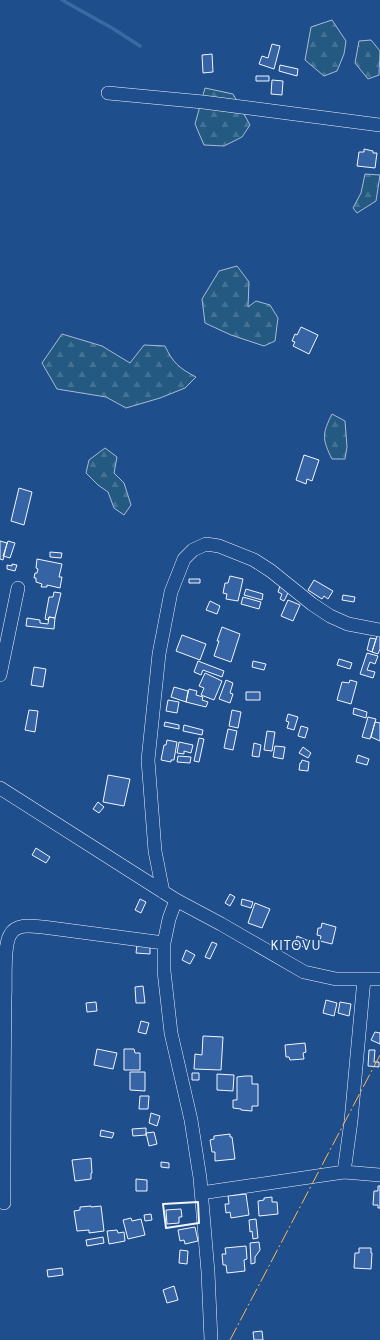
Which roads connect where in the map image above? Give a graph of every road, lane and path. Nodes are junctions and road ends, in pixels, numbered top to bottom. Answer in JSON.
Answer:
{"nodes":[{"id":1,"x":108,"y":93,"type":"dead end"},
{"id":2,"x":380,"y":125,"type":"edge"},
{"id":3,"x":18,"y":588,"type":"dead end"},
{"id":4,"x":380,"y":630,"type":"edge"},
{"id":5,"x":0,"y":675,"type":"edge"},
{"id":6,"x":0,"y":788,"type":"edge"},
{"id":7,"x":164,"y":892,"type":"junction"},
{"id":8,"x":176,"y":900,"type":"junction"},
{"id":9,"x":164,"y":943,"type":"junction"},
{"id":10,"x":364,"y":979,"type":"junction"},
{"id":11,"x":380,"y":979,"type":"edge"},
{"id":12,"x":3,"y":999,"type":"edge"},
{"id":13,"x":2,"y":1110,"type":"edge"},
{"id":14,"x":344,"y":1172,"type":"junction"},
{"id":15,"x":380,"y":1175,"type":"edge"},
{"id":16,"x":201,"y":1193,"type":"junction"},
{"id":17,"x":4,"y":1203,"type":"dead end"},
{"id":18,"x":211,"y":1340,"type":"edge"}],
"edges":[{"from":1,"to":2,"type":"street"},
{"from":3,"to":5,"type":"street"},
{"from":4,"to":7,"type":"street"},
{"from":6,"to":7,"type":"street"},
{"from":7,"to":8,"type":"street"},
{"from":8,"to":9,"type":"street"},
{"from":8,"to":10,"type":"street"},
{"from":9,"to":12,"type":"street"},
{"from":9,"to":16,"type":"street"},
{"from":10,"to":11,"type":"street"},
{"from":10,"to":14,"type":"street"},
{"from":12,"to":13,"type":"street"},
{"from":13,"to":17,"type":"street"},
{"from":14,"to":15,"type":"street"},
{"from":14,"to":16,"type":"street"},
{"from":16,"to":18,"type":"street"}]}
